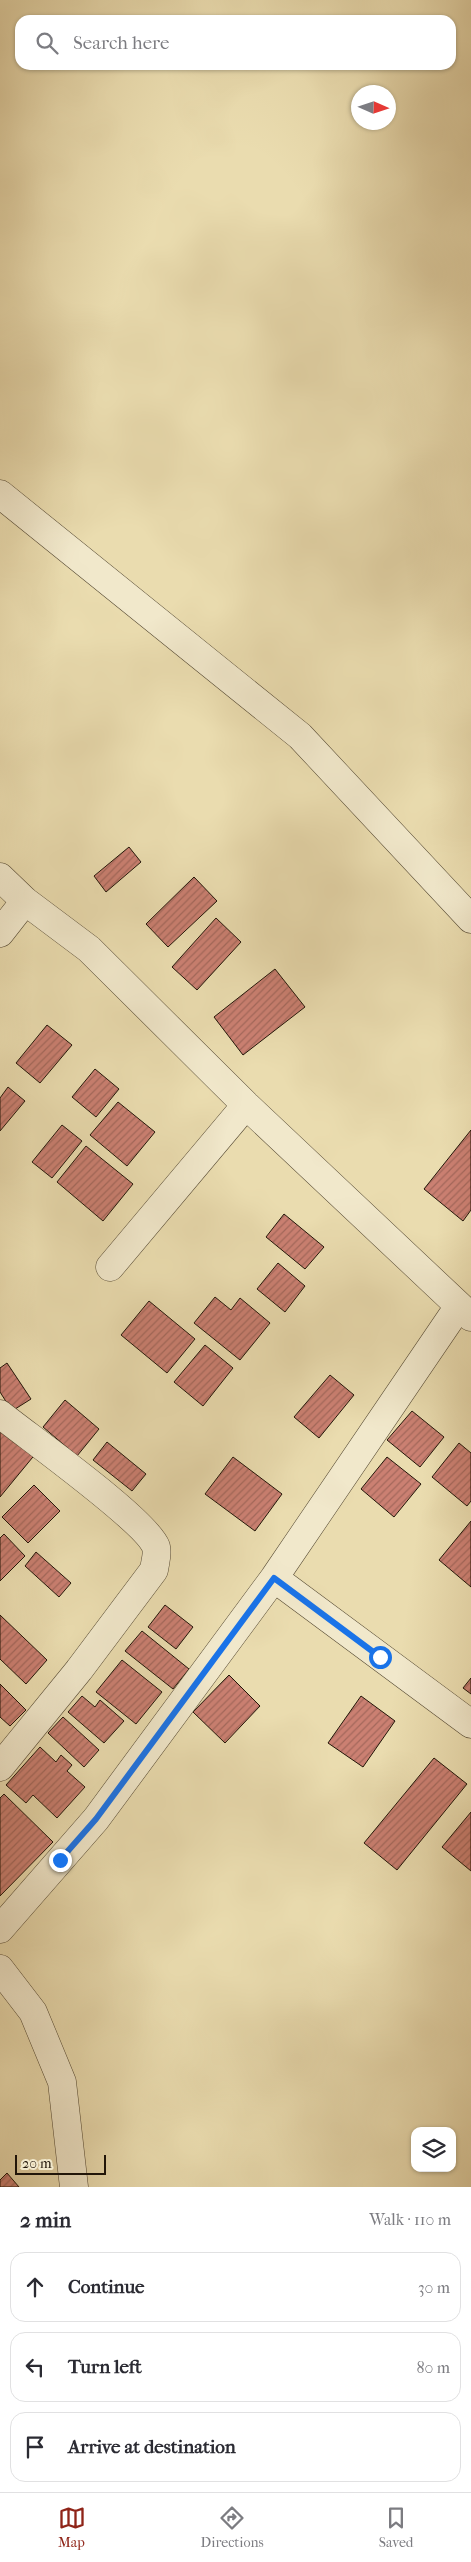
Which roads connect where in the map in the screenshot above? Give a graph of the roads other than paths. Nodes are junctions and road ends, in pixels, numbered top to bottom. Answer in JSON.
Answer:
{"nodes":[{"id":1,"x":0,"y":494,"type":"edge"},
{"id":2,"x":0,"y":877,"type":"edge"},
{"id":3,"x":25,"y":901,"type":"junction"},
{"id":4,"x":471,"y":919,"type":"edge"},
{"id":5,"x":0,"y":932,"type":"edge"},
{"id":6,"x":246,"y":1105,"type":"junction"},
{"id":7,"x":110,"y":1267,"type":"dead end"},
{"id":8,"x":465,"y":1311,"type":"edge"},
{"id":9,"x":0,"y":1414,"type":"edge"},
{"id":10,"x":274,"y":1578,"type":"junction"},
{"id":11,"x":471,"y":1724,"type":"edge"},
{"id":12,"x":0,"y":1767,"type":"edge"},
{"id":13,"x":0,"y":1929,"type":"edge"},
{"id":14,"x":0,"y":1969,"type":"edge"},
{"id":15,"x":74,"y":2187,"type":"edge"}],
"edges":[{"from":1,"to":4,"type":"street"},
{"from":2,"to":3,"type":"street"},
{"from":3,"to":5,"type":"street"},
{"from":3,"to":6,"type":"street"},
{"from":6,"to":7,"type":"street"},
{"from":6,"to":8,"type":"street"},
{"from":8,"to":10,"type":"street"},
{"from":9,"to":12,"type":"street"},
{"from":10,"to":11,"type":"street"},
{"from":10,"to":13,"type":"street"},
{"from":14,"to":15,"type":"street"}]}
